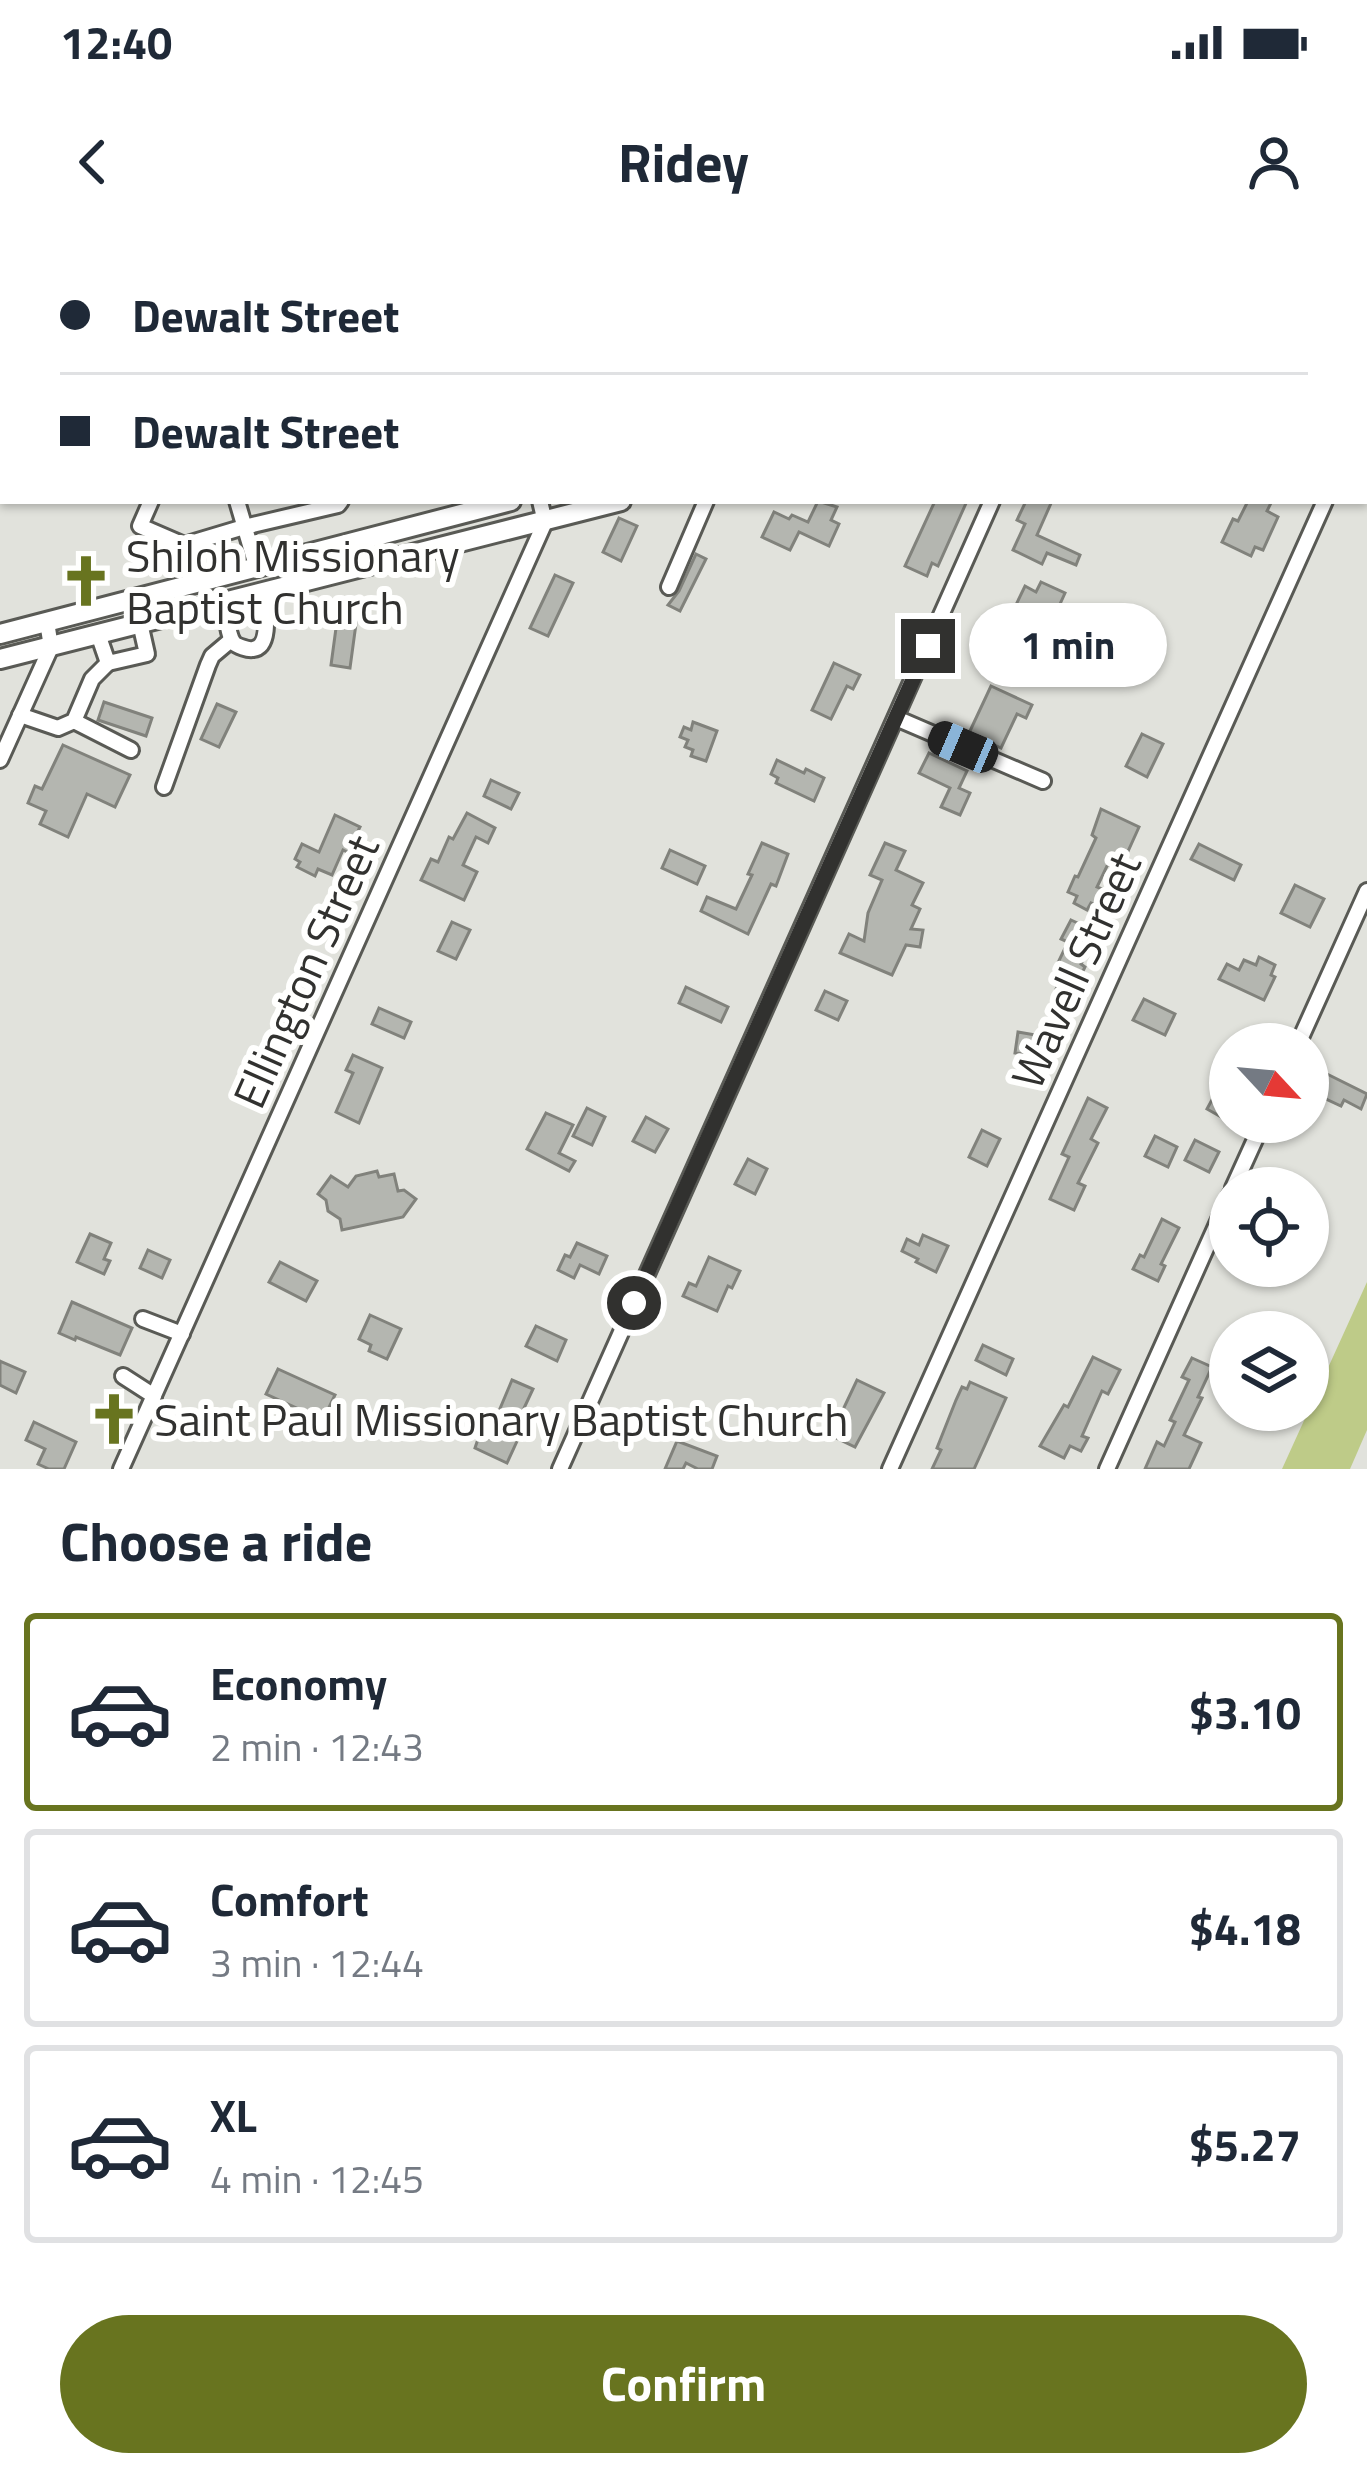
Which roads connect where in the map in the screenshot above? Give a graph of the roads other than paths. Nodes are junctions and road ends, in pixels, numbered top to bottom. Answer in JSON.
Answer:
{"nodes":[{"id":1,"x":151,"y":504,"type":"edge"},
{"id":2,"x":238,"y":504,"type":"edge"},
{"id":3,"x":339,"y":504,"type":"edge"},
{"id":4,"x":500,"y":504,"type":"edge"},
{"id":5,"x":541,"y":504,"type":"edge"},
{"id":6,"x":610,"y":504,"type":"edge"},
{"id":7,"x":705,"y":504,"type":"edge"},
{"id":8,"x":991,"y":504,"type":"edge"},
{"id":9,"x":1323,"y":504,"type":"edge"},
{"id":10,"x":544,"y":522,"type":"junction"},
{"id":11,"x":244,"y":527,"type":"junction"},
{"id":12,"x":257,"y":568,"type":"junction"},
{"id":13,"x":669,"y":587,"type":"dead end"},
{"id":14,"x":264,"y":594,"type":"junction"},
{"id":15,"x":224,"y":603,"type":"junction"},
{"id":16,"x":47,"y":622,"type":"junction"},
{"id":17,"x":140,"y":622,"type":"junction"},
{"id":18,"x":0,"y":634,"type":"edge"},
{"id":19,"x":98,"y":634,"type":"junction"},
{"id":20,"x":231,"y":640,"type":"junction"},
{"id":21,"x":51,"y":647,"type":"junction"},
{"id":22,"x":0,"y":659,"type":"edge"},
{"id":23,"x":108,"y":664,"type":"junction"},
{"id":24,"x":20,"y":715,"type":"junction"},
{"id":25,"x":896,"y":718,"type":"junction"},
{"id":26,"x":74,"y":722,"type":"junction"},
{"id":27,"x":131,"y":750,"type":"dead end"},
{"id":28,"x":0,"y":760,"type":"edge"},
{"id":29,"x":1043,"y":781,"type":"dead end"},
{"id":30,"x":164,"y":787,"type":"dead end"},
{"id":31,"x":1367,"y":890,"type":"edge"},
{"id":32,"x":1307,"y":1023,"type":"edge"},
{"id":33,"x":1209,"y":1243,"type":"edge"},
{"id":34,"x":143,"y":1319,"type":"dead end"},
{"id":35,"x":182,"y":1334,"type":"junction"},
{"id":36,"x":123,"y":1376,"type":"dead end"},
{"id":37,"x":154,"y":1396,"type":"junction"},
{"id":38,"x":121,"y":1469,"type":"edge"},
{"id":39,"x":560,"y":1469,"type":"edge"},
{"id":40,"x":890,"y":1469,"type":"edge"},
{"id":41,"x":1107,"y":1469,"type":"edge"}],
"edges":[{"from":1,"to":11,"type":"street"},
{"from":2,"to":11,"type":"street"},
{"from":3,"to":11,"type":"street"},
{"from":4,"to":12,"type":"main road"},
{"from":5,"to":10,"type":"street"},
{"from":6,"to":10,"type":"main road"},
{"from":7,"to":13,"type":"street"},
{"from":8,"to":25,"type":"street"},
{"from":9,"to":40,"type":"street","name":"Wavell Street"},
{"from":10,"to":14,"type":"main road"},
{"from":10,"to":35,"type":"street","name":"Ellington Street"},
{"from":11,"to":12,"type":"street"},
{"from":12,"to":14,"type":"main road"},
{"from":12,"to":16,"type":"main road"},
{"from":14,"to":15,"type":"main road"},
{"from":14,"to":20,"type":"street"},
{"from":15,"to":17,"type":"main road"},
{"from":15,"to":20,"type":"street"},
{"from":16,"to":18,"type":"main road"},
{"from":16,"to":21,"type":"street"},
{"from":17,"to":19,"type":"main road"},
{"from":17,"to":23,"type":"street"},
{"from":19,"to":21,"type":"main road"},
{"from":19,"to":23,"type":"street"},
{"from":20,"to":30,"type":"street"},
{"from":21,"to":22,"type":"main road"},
{"from":21,"to":24,"type":"street"},
{"from":23,"to":26,"type":"street"},
{"from":24,"to":26,"type":"street"},
{"from":24,"to":28,"type":"street"},
{"from":25,"to":29,"type":"street"},
{"from":25,"to":39,"type":"street"},
{"from":26,"to":27,"type":"street"},
{"from":31,"to":32,"type":"street"},
{"from":33,"to":41,"type":"street"},
{"from":34,"to":35,"type":"street"},
{"from":35,"to":37,"type":"street","name":"Ellington Street"},
{"from":36,"to":37,"type":"street"},
{"from":37,"to":38,"type":"street","name":"Ellington Street"}]}
